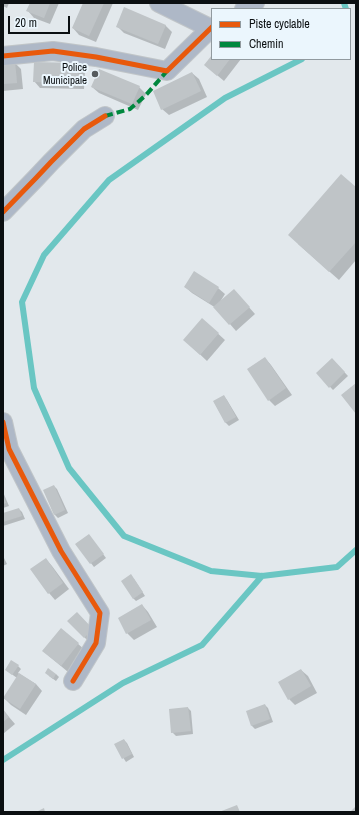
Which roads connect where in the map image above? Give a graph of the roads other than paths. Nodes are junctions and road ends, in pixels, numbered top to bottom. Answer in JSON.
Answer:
{"nodes":[{"id":1,"x":158,"y":3,"type":"edge"},
{"id":2,"x":255,"y":3,"type":"edge"},
{"id":3,"x":246,"y":8,"type":"edge"},
{"id":4,"x":211,"y":28,"type":"edge"},
{"id":5,"x":3,"y":56,"type":"edge"},
{"id":6,"x":105,"y":116,"type":"dead end"},
{"id":7,"x":3,"y":212,"type":"edge"},
{"id":8,"x":3,"y":422,"type":"edge"},
{"id":9,"x":72,"y":681,"type":"dead end"}],
"edges":[{"from":1,"to":4,"type":"street"},
{"from":2,"to":3,"type":"street"},
{"from":4,"to":5,"type":"street"},
{"from":6,"to":7,"type":"street"},
{"from":8,"to":9,"type":"street"}]}
